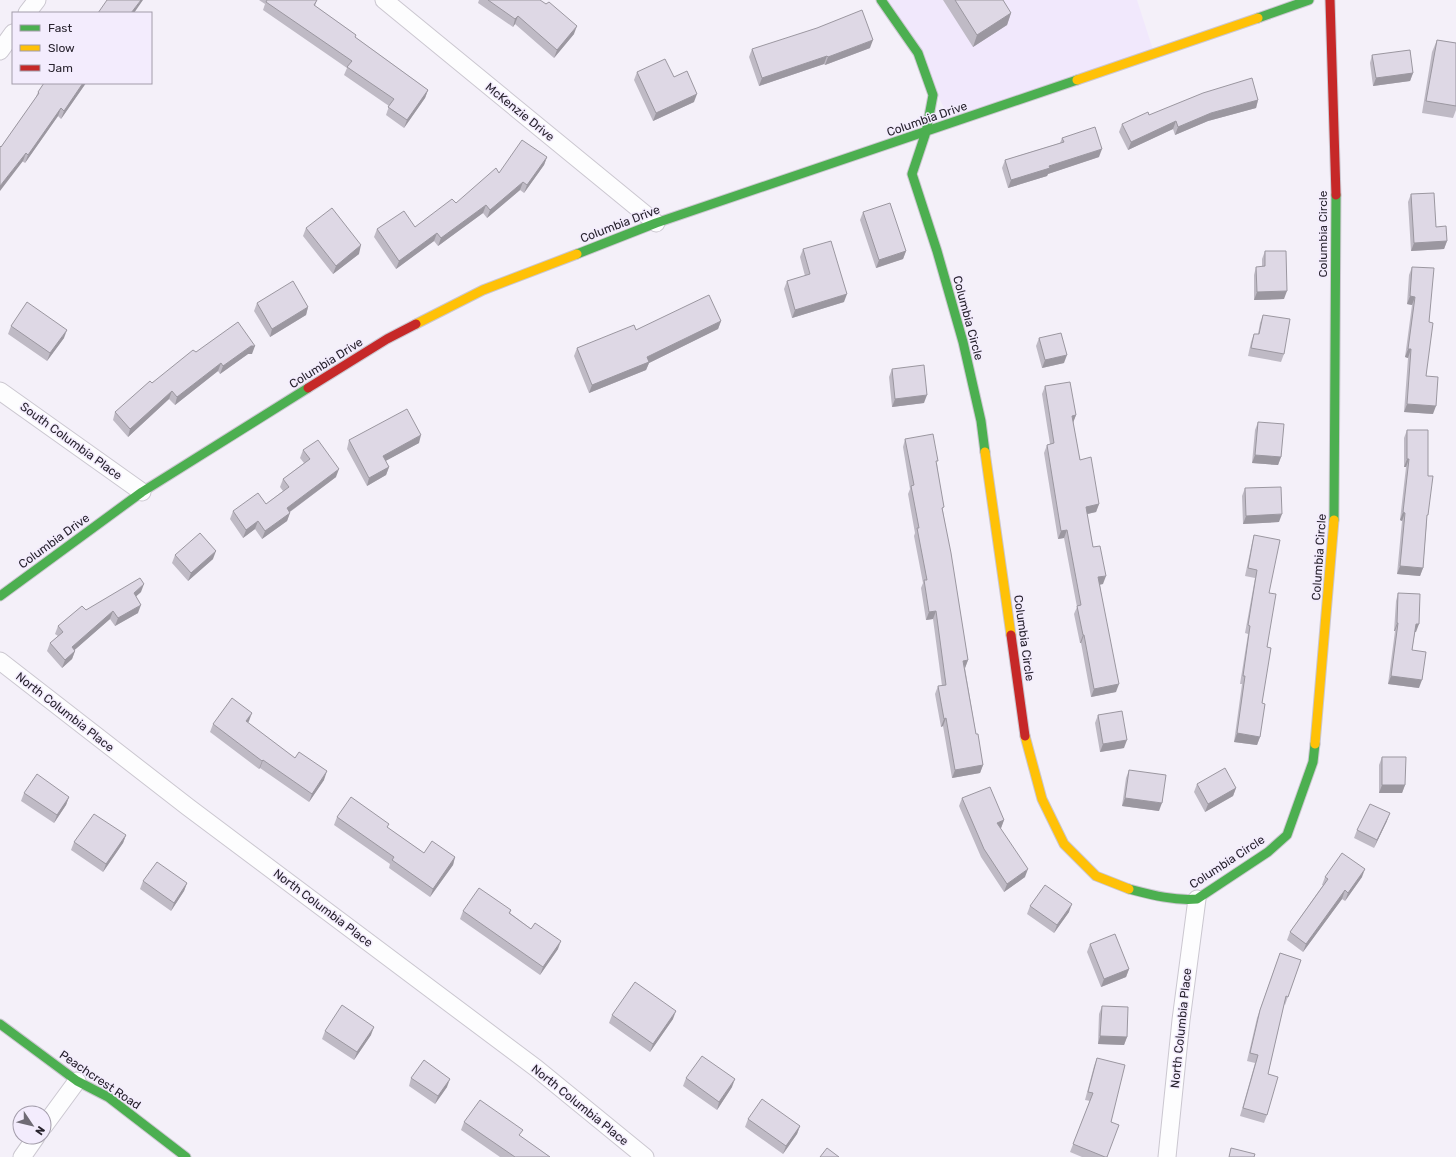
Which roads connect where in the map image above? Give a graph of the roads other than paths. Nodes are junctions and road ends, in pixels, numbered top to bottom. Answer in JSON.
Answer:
{"nodes":[{"id":1,"x":37,"y":0,"type":"edge"},
{"id":2,"x":384,"y":0,"type":"edge"},
{"id":3,"x":881,"y":0,"type":"edge"},
{"id":4,"x":1310,"y":0,"type":"edge"},
{"id":5,"x":1330,"y":0,"type":"edge"},
{"id":6,"x":28,"y":12,"type":"edge"},
{"id":7,"x":12,"y":34,"type":"edge"},
{"id":8,"x":0,"y":51,"type":"edge"},
{"id":9,"x":926,"y":132,"type":"junction"},
{"id":10,"x":656,"y":223,"type":"junction"},
{"id":11,"x":0,"y":391,"type":"edge"},
{"id":12,"x":142,"y":492,"type":"junction"},
{"id":13,"x":0,"y":596,"type":"edge"},
{"id":14,"x":0,"y":661,"type":"edge"},
{"id":15,"x":1197,"y":898,"type":"junction"},
{"id":16,"x":0,"y":1024,"type":"edge"},
{"id":17,"x":77,"y":1081,"type":"junction"},
{"id":18,"x":52,"y":1115,"type":"edge"},
{"id":19,"x":30,"y":1145,"type":"edge"},
{"id":20,"x":22,"y":1157,"type":"edge"},
{"id":21,"x":186,"y":1157,"type":"edge"},
{"id":22,"x":645,"y":1157,"type":"edge"},
{"id":23,"x":1167,"y":1157,"type":"edge"}],
"edges":[{"from":1,"to":6,"type":"street"},
{"from":2,"to":10,"type":"street","name":"McKenzie Drive"},
{"from":3,"to":9,"type":"street","name":"Columbia Circle"},
{"from":4,"to":9,"type":"street","name":"Columbia Drive"},
{"from":5,"to":15,"type":"street","name":"Columbia Circle"},
{"from":7,"to":8,"type":"street"},
{"from":9,"to":10,"type":"street","name":"Columbia Drive"},
{"from":9,"to":15,"type":"street","name":"Columbia Circle"},
{"from":10,"to":12,"type":"street","name":"Columbia Drive"},
{"from":11,"to":12,"type":"street","name":"South Columbia Place"},
{"from":12,"to":13,"type":"street","name":"Columbia Drive"},
{"from":14,"to":22,"type":"street","name":"North Columbia Place"},
{"from":15,"to":23,"type":"street","name":"North Columbia Place"},
{"from":16,"to":17,"type":"street","name":"Peachcrest Road"},
{"from":17,"to":18,"type":"street"},
{"from":17,"to":21,"type":"street","name":"Peachcrest Road"},
{"from":19,"to":20,"type":"street"}]}
